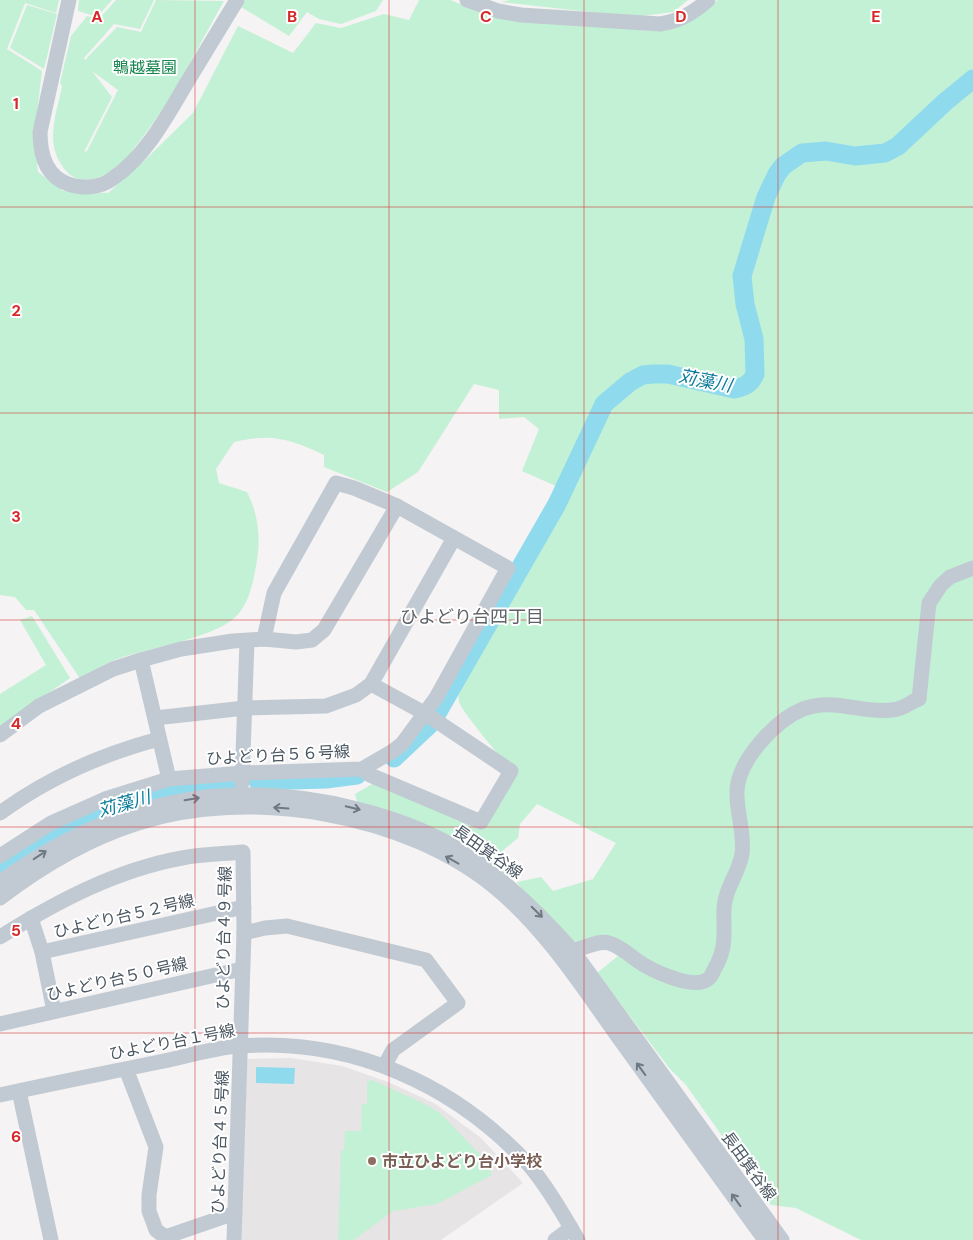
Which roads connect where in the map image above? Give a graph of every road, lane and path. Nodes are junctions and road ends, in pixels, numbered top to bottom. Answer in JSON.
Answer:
{"nodes":[{"id":1,"x":69,"y":0,"type":"edge"},
{"id":2,"x":237,"y":0,"type":"edge"},
{"id":3,"x":467,"y":0,"type":"edge"},
{"id":4,"x":708,"y":0,"type":"edge"},
{"id":5,"x":397,"y":506,"type":"junction"},
{"id":6,"x":454,"y":538,"type":"junction"},
{"id":7,"x":973,"y":568,"type":"edge"},
{"id":8,"x":264,"y":639,"type":"junction"},
{"id":9,"x":247,"y":641,"type":"junction"},
{"id":10,"x":141,"y":660,"type":"junction"},
{"id":11,"x":371,"y":684,"type":"junction"},
{"id":12,"x":246,"y":708,"type":"junction"},
{"id":13,"x":426,"y":714,"type":"junction"},
{"id":14,"x":155,"y":718,"type":"junction"},
{"id":15,"x":0,"y":735,"type":"edge"},
{"id":16,"x":159,"y":739,"type":"junction"},
{"id":17,"x":362,"y":768,"type":"junction"},
{"id":18,"x":243,"y":773,"type":"junction"},
{"id":19,"x":168,"y":779,"type":"junction"},
{"id":20,"x":240,"y":800,"type":"junction"},
{"id":21,"x":0,"y":813,"type":"edge"},
{"id":22,"x":0,"y":856,"type":"edge"},
{"id":23,"x":0,"y":882,"type":"edge"},
{"id":24,"x":0,"y":898,"type":"edge"},
{"id":25,"x":244,"y":907,"type":"junction"},
{"id":26,"x":31,"y":918,"type":"junction"},
{"id":27,"x":244,"y":933,"type":"junction"},
{"id":28,"x":0,"y":938,"type":"edge"},
{"id":29,"x":573,"y":951,"type":"junction"},
{"id":30,"x":42,"y":952,"type":"junction"},
{"id":31,"x":242,"y":969,"type":"junction"},
{"id":32,"x":54,"y":1011,"type":"junction"},
{"id":33,"x":0,"y":1024,"type":"edge"},
{"id":34,"x":240,"y":1046,"type":"junction"},
{"id":35,"x":385,"y":1065,"type":"junction"},
{"id":36,"x":126,"y":1069,"type":"junction"},
{"id":37,"x":19,"y":1091,"type":"junction"},
{"id":38,"x":0,"y":1095,"type":"edge"},
{"id":39,"x":235,"y":1213,"type":"junction"},
{"id":40,"x":575,"y":1234,"type":"edge"},
{"id":41,"x":51,"y":1240,"type":"edge"},
{"id":42,"x":234,"y":1240,"type":"edge"},
{"id":43,"x":555,"y":1240,"type":"edge"},
{"id":44,"x":765,"y":1240,"type":"edge"},
{"id":45,"x":782,"y":1240,"type":"edge"}],
"edges":[{"from":1,"to":2,"type":"street"},
{"from":3,"to":4,"type":"street"},
{"from":5,"to":6,"type":"street","name":"ひよどり台５６号線"},
{"from":5,"to":8,"type":"street"},
{"from":5,"to":8,"type":"street","name":"ひよどり台５６号線"},
{"from":6,"to":11,"type":"street"},
{"from":6,"to":13,"type":"street","name":"ひよどり台５６号線"},
{"from":7,"to":29,"type":"street"},
{"from":8,"to":9,"type":"street"},
{"from":9,"to":10,"type":"street"},
{"from":9,"to":12,"type":"street"},
{"from":10,"to":14,"type":"street"},
{"from":10,"to":15,"type":"street"},
{"from":11,"to":12,"type":"street"},
{"from":11,"to":13,"type":"street"},
{"from":12,"to":14,"type":"street"},
{"from":12,"to":18,"type":"street"},
{"from":13,"to":17,"type":"street","name":"ひよどり台５６号線"},
{"from":13,"to":17,"type":"street"},
{"from":14,"to":16,"type":"street"},
{"from":16,"to":19,"type":"street"},
{"from":16,"to":21,"type":"street"},
{"from":17,"to":18,"type":"street","name":"ひよどり台５６号線"},
{"from":18,"to":19,"type":"street","name":"ひよどり台５６号線"},
{"from":18,"to":20,"type":"street"},
{"from":19,"to":22,"type":"street","name":"ひよどり台５６号線"},
{"from":23,"to":20,"type":"street","name":"長田箕谷線","one_way":true},
{"from":20,"to":24,"type":"street","name":"長田箕谷線"},
{"from":20,"to":29,"type":"street","name":"長田箕谷線","one_way":true},
{"from":44,"to":20,"type":"street","name":"長田箕谷線","one_way":true},
{"from":25,"to":26,"type":"street","name":"ひよどり台４９号線"},
{"from":25,"to":27,"type":"street","name":"ひよどり台４９号線"},
{"from":25,"to":30,"type":"street","name":"ひよどり台５２号線"},
{"from":26,"to":28,"type":"street","name":"ひよどり台４９号線"},
{"from":26,"to":30,"type":"street"},
{"from":27,"to":31,"type":"street","name":"ひよどり台４９号線"},
{"from":27,"to":35,"type":"street"},
{"from":29,"to":45,"type":"street","name":"長田箕谷線"},
{"from":30,"to":32,"type":"street"},
{"from":31,"to":32,"type":"street","name":"ひよどり台５０号線"},
{"from":31,"to":34,"type":"street","name":"ひよどり台４９号線"},
{"from":32,"to":33,"type":"street","name":"ひよどり台５０号線"},
{"from":34,"to":35,"type":"street","name":"ひよどり台１号線"},
{"from":34,"to":36,"type":"street","name":"ひよどり台１号線"},
{"from":34,"to":39,"type":"street","name":"ひよどり台４５号線"},
{"from":35,"to":40,"type":"street","name":"ひよどり台１号線"},
{"from":36,"to":37,"type":"street","name":"ひよどり台１号線"},
{"from":36,"to":39,"type":"street"},
{"from":37,"to":38,"type":"street","name":"ひよどり台１号線"},
{"from":37,"to":41,"type":"street"},
{"from":39,"to":42,"type":"street","name":"ひよどり台４５号線"},
{"from":40,"to":43,"type":"street"}]}
